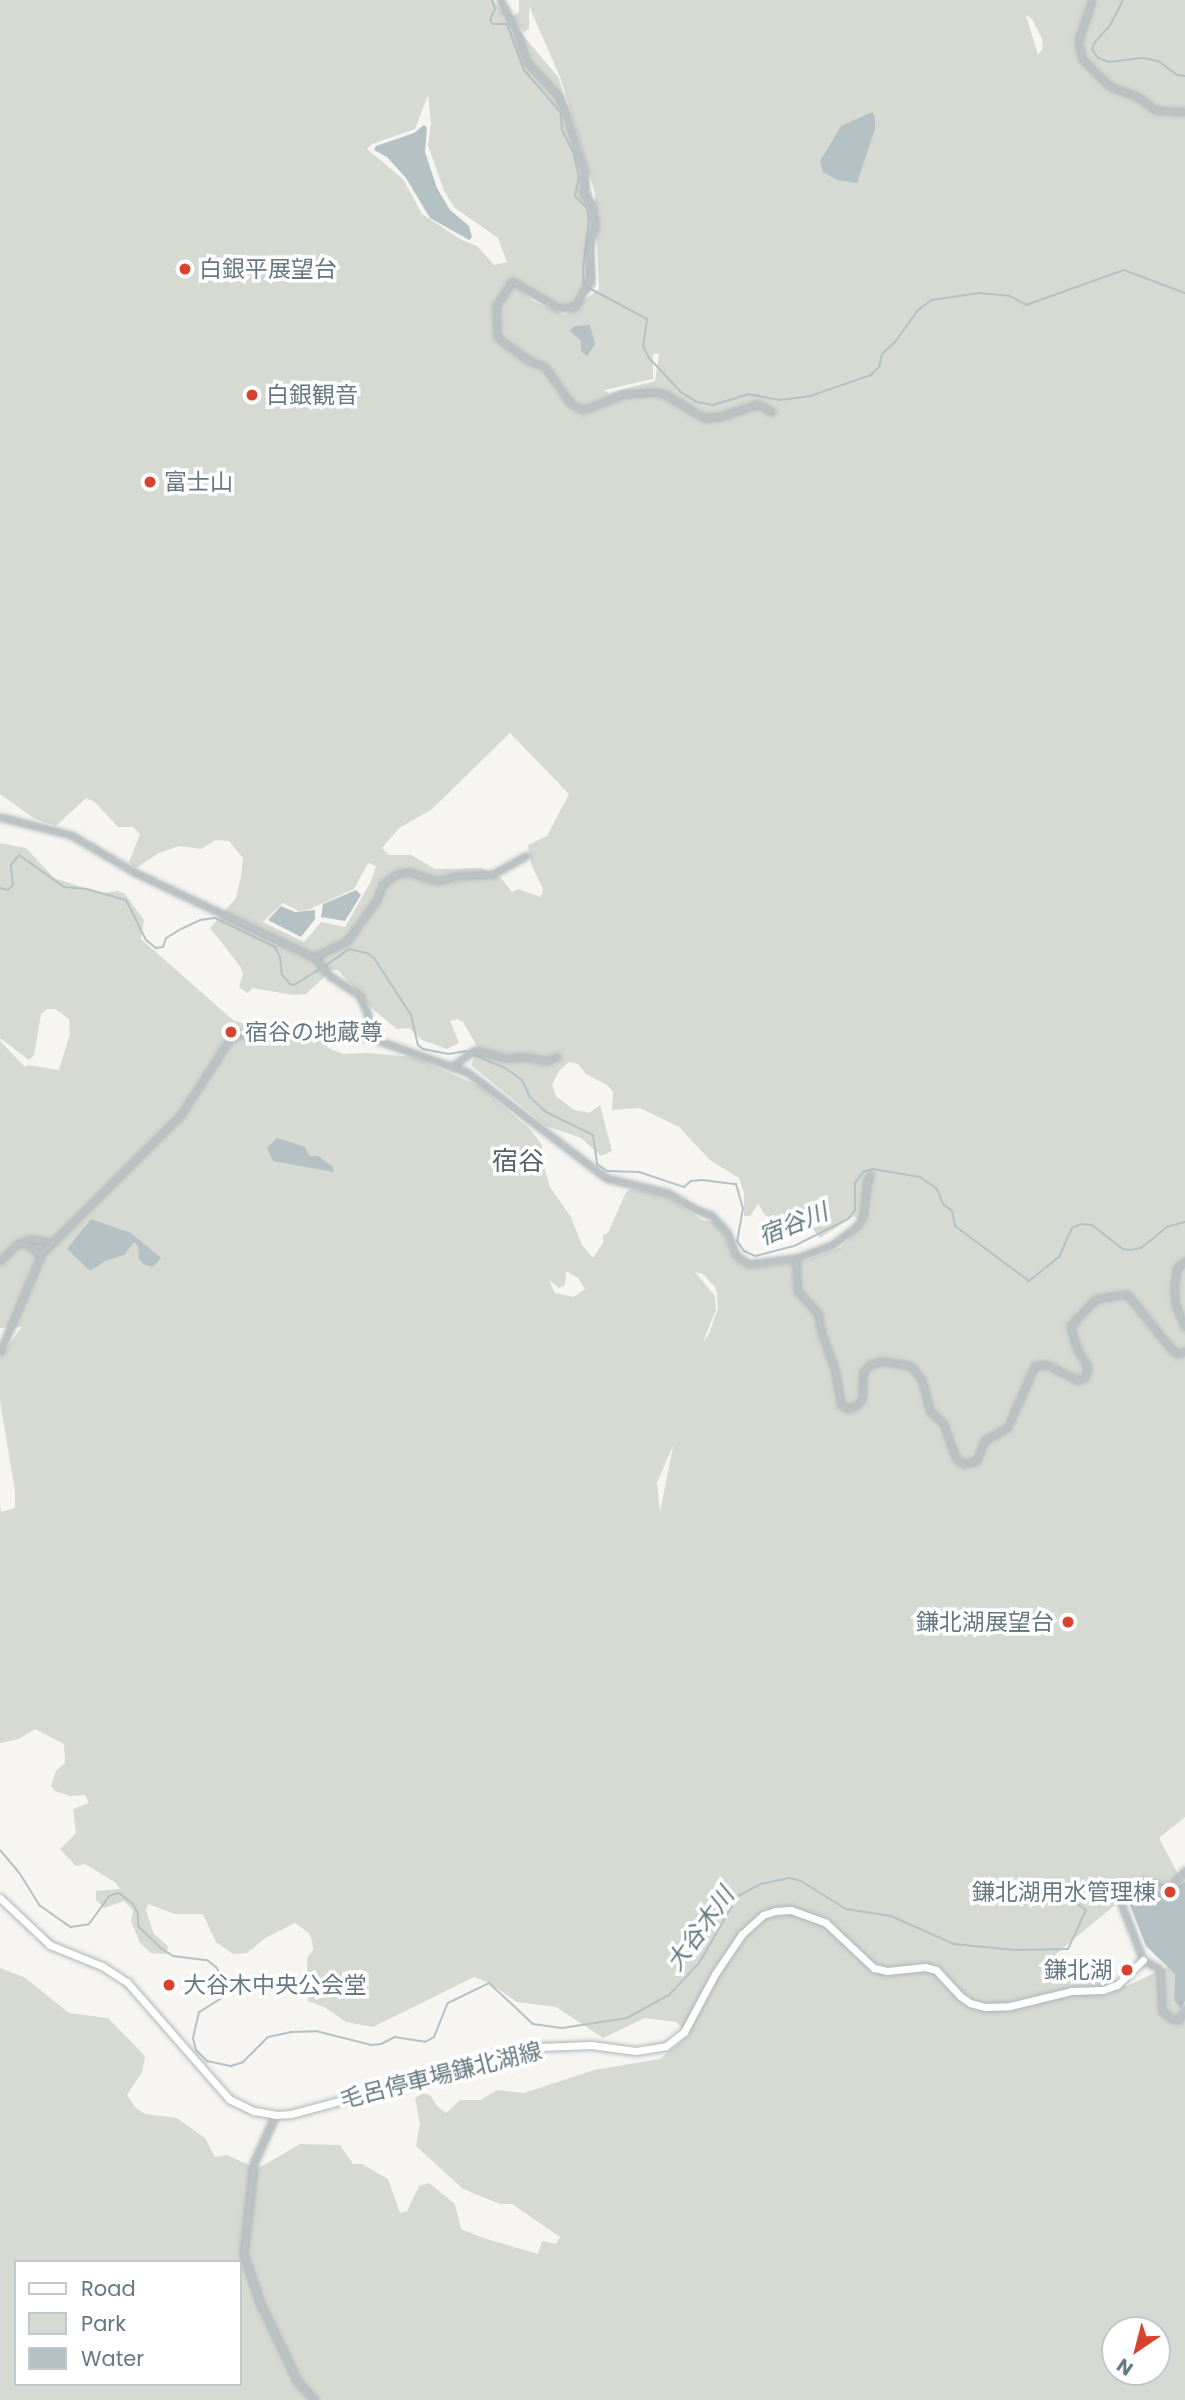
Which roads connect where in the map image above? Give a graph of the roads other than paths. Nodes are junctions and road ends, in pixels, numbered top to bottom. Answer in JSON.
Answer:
{"nodes":[{"id":1,"x":500,"y":0,"type":"edge"},
{"id":2,"x":1092,"y":0,"type":"edge"},
{"id":3,"x":1185,"y":112,"type":"edge"},
{"id":4,"x":772,"y":412,"type":"dead end"},
{"id":5,"x":0,"y":817,"type":"edge"},
{"id":6,"x":526,"y":856,"type":"dead end"},
{"id":7,"x":314,"y":957,"type":"junction"},
{"id":8,"x":371,"y":1038,"type":"junction"},
{"id":9,"x":557,"y":1057,"type":"dead end"},
{"id":10,"x":451,"y":1067,"type":"junction"},
{"id":11,"x":870,"y":1175,"type":"dead end"},
{"id":12,"x":23,"y":1242,"type":"junction"},
{"id":13,"x":51,"y":1243,"type":"junction"},
{"id":14,"x":41,"y":1255,"type":"junction"},
{"id":15,"x":796,"y":1258,"type":"junction"},
{"id":16,"x":0,"y":1261,"type":"edge"},
{"id":17,"x":1185,"y":1261,"type":"edge"},
{"id":18,"x":1185,"y":1327,"type":"edge"},
{"id":19,"x":0,"y":1352,"type":"edge"},
{"id":20,"x":1185,"y":1352,"type":"edge"},
{"id":21,"x":1185,"y":1870,"type":"edge"},
{"id":22,"x":0,"y":1898,"type":"edge"},
{"id":23,"x":1143,"y":1960,"type":"junction"},
{"id":24,"x":1185,"y":2009,"type":"edge"},
{"id":25,"x":276,"y":2115,"type":"junction"},
{"id":26,"x":315,"y":2400,"type":"edge"}],
"edges":[{"from":1,"to":4,"type":"street"},
{"from":2,"to":3,"type":"street"},
{"from":5,"to":7,"type":"street"},
{"from":6,"to":7,"type":"street"},
{"from":7,"to":8,"type":"street"},
{"from":8,"to":10,"type":"street"},
{"from":8,"to":13,"type":"street"},
{"from":9,"to":10,"type":"street"},
{"from":10,"to":15,"type":"street"},
{"from":11,"to":15,"type":"street"},
{"from":12,"to":13,"type":"street"},
{"from":12,"to":14,"type":"street"},
{"from":12,"to":16,"type":"street"},
{"from":13,"to":14,"type":"street"},
{"from":14,"to":19,"type":"street"},
{"from":15,"to":20,"type":"street"},
{"from":17,"to":18,"type":"street"},
{"from":21,"to":23,"type":"street"},
{"from":22,"to":25,"type":"main road","name":"毛呂停車場鎌北湖線"},
{"from":23,"to":24,"type":"street"},
{"from":23,"to":25,"type":"main road","name":"毛呂停車場鎌北湖線"},
{"from":25,"to":26,"type":"street"}]}
